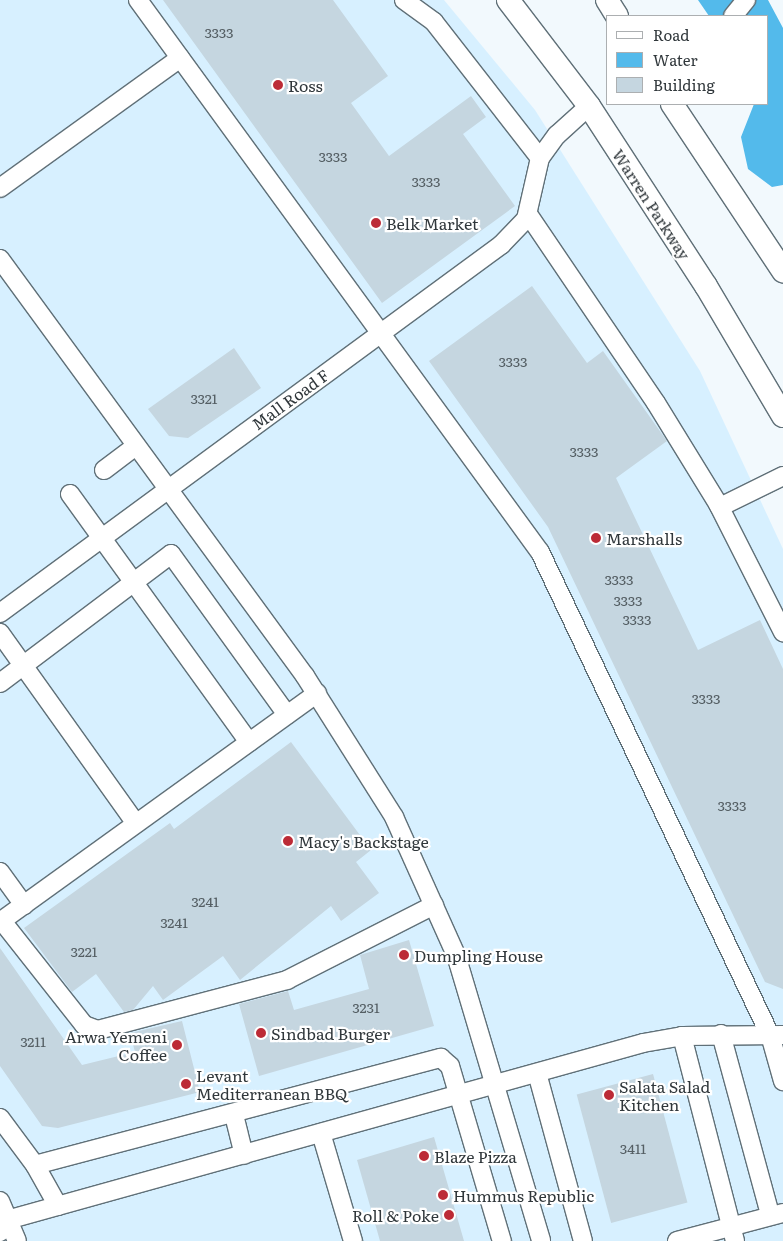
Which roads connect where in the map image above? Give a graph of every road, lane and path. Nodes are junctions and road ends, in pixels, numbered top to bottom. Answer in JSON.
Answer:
{"nodes":[{"id":1,"x":138,"y":0,"type":"edge"},
{"id":2,"x":404,"y":0,"type":"edge"},
{"id":3,"x":508,"y":0,"type":"edge"},
{"id":4,"x":607,"y":0,"type":"edge"},
{"id":5,"x":746,"y":0,"type":"edge"},
{"id":6,"x":616,"y":15,"type":"edge"},
{"id":7,"x":734,"y":15,"type":"edge"},
{"id":8,"x":180,"y":58,"type":"junction"},
{"id":9,"x":598,"y":101,"type":"edge"},
{"id":10,"x":673,"y":105,"type":"edge"},
{"id":11,"x":540,"y":158,"type":"junction"},
{"id":12,"x":0,"y":188,"type":"edge"},
{"id":13,"x":528,"y":214,"type":"junction"},
{"id":14,"x":0,"y":260,"type":"edge"},
{"id":15,"x":783,"y":271,"type":"edge"},
{"id":16,"x":378,"y":334,"type":"junction"},
{"id":17,"x":783,"y":416,"type":"edge"},
{"id":18,"x":136,"y":446,"type":"junction"},
{"id":19,"x":104,"y":470,"type":"dead end"},
{"id":20,"x":783,"y":476,"type":"edge"},
{"id":21,"x":167,"y":489,"type":"junction"},
{"id":22,"x":70,"y":494,"type":"dead end"},
{"id":23,"x":718,"y":504,"type":"junction"},
{"id":24,"x":101,"y":538,"type":"junction"},
{"id":25,"x":134,"y":583,"type":"junction"},
{"id":26,"x":0,"y":613,"type":"edge"},
{"id":27,"x":0,"y":632,"type":"edge"},
{"id":28,"x":783,"y":632,"type":"edge"},
{"id":29,"x":24,"y":666,"type":"junction"},
{"id":30,"x":0,"y":683,"type":"edge"},
{"id":31,"x":317,"y":693,"type":"junction"},
{"id":32,"x":287,"y":715,"type":"junction"},
{"id":33,"x":249,"y":742,"type":"junction"},
{"id":34,"x":136,"y":824,"type":"junction"},
{"id":35,"x":0,"y":872,"type":"edge"},
{"id":36,"x":24,"y":905,"type":"junction"},
{"id":37,"x":434,"y":905,"type":"junction"},
{"id":38,"x":1,"y":921,"type":"edge"},
{"id":39,"x":721,"y":1034,"type":"junction"},
{"id":40,"x":776,"y":1035,"type":"edge"},
{"id":41,"x":682,"y":1036,"type":"junction"},
{"id":42,"x":537,"y":1073,"type":"junction"},
{"id":43,"x":783,"y":1081,"type":"edge"},
{"id":44,"x":496,"y":1085,"type":"junction"},
{"id":45,"x":459,"y":1095,"type":"junction"},
{"id":46,"x":234,"y":1115,"type":"junction"},
{"id":47,"x":0,"y":1118,"type":"edge"},
{"id":48,"x":321,"y":1133,"type":"junction"},
{"id":49,"x":244,"y":1155,"type":"junction"},
{"id":50,"x":35,"y":1165,"type":"junction"},
{"id":51,"x":0,"y":1202,"type":"edge"},
{"id":52,"x":58,"y":1206,"type":"junction"},
{"id":53,"x":776,"y":1214,"type":"edge"},
{"id":54,"x":2,"y":1222,"type":"edge"},
{"id":55,"x":733,"y":1234,"type":"edge"},
{"id":56,"x":17,"y":1241,"type":"edge"},
{"id":57,"x":353,"y":1241,"type":"edge"},
{"id":58,"x":502,"y":1241,"type":"edge"},
{"id":59,"x":541,"y":1241,"type":"edge"},
{"id":60,"x":583,"y":1241,"type":"edge"},
{"id":61,"x":677,"y":1241,"type":"edge"}],
"edges":[{"from":1,"to":8,"type":"street"},
{"from":2,"to":11,"type":"street"},
{"from":3,"to":9,"type":"main road","name":"Warren Parkway"},
{"from":4,"to":6,"type":"main road"},
{"from":5,"to":7,"type":"street"},
{"from":8,"to":12,"type":"street"},
{"from":8,"to":16,"type":"street"},
{"from":9,"to":11,"type":"street"},
{"from":9,"to":17,"type":"main road","name":"Warren Parkway"},
{"from":10,"to":15,"type":"main road"},
{"from":11,"to":13,"type":"street","name":"Mall Road F"},
{"from":13,"to":16,"type":"street","name":"Mall Road F"},
{"from":13,"to":23,"type":"street"},
{"from":14,"to":18,"type":"street"},
{"from":16,"to":21,"type":"street","name":"Mall Road F"},
{"from":16,"to":40,"type":"street"},
{"from":18,"to":19,"type":"street"},
{"from":18,"to":21,"type":"street"},
{"from":20,"to":23,"type":"street"},
{"from":21,"to":24,"type":"street","name":"Mall Road F"},
{"from":21,"to":31,"type":"street"},
{"from":22,"to":24,"type":"street"},
{"from":23,"to":28,"type":"street"},
{"from":24,"to":25,"type":"street"},
{"from":24,"to":26,"type":"street","name":"Mall Road F"},
{"from":25,"to":29,"type":"street"},
{"from":25,"to":32,"type":"street"},
{"from":25,"to":33,"type":"street"},
{"from":27,"to":29,"type":"street"},
{"from":29,"to":30,"type":"street"},
{"from":29,"to":34,"type":"street"},
{"from":31,"to":32,"type":"street"},
{"from":31,"to":37,"type":"street"},
{"from":32,"to":33,"type":"street"},
{"from":33,"to":34,"type":"street"},
{"from":34,"to":36,"type":"street"},
{"from":35,"to":36,"type":"street"},
{"from":36,"to":38,"type":"street"},
{"from":37,"to":38,"type":"street"},
{"from":37,"to":44,"type":"street"},
{"from":39,"to":40,"type":"street"},
{"from":39,"to":41,"type":"street"},
{"from":39,"to":53,"type":"street"},
{"from":40,"to":43,"type":"street"},
{"from":41,"to":42,"type":"street"},
{"from":41,"to":55,"type":"street"},
{"from":42,"to":44,"type":"street"},
{"from":42,"to":60,"type":"street"},
{"from":44,"to":45,"type":"street"},
{"from":44,"to":59,"type":"street"},
{"from":45,"to":46,"type":"street"},
{"from":45,"to":48,"type":"street"},
{"from":45,"to":58,"type":"street"},
{"from":46,"to":49,"type":"street"},
{"from":46,"to":50,"type":"street"},
{"from":47,"to":50,"type":"street"},
{"from":48,"to":49,"type":"street"},
{"from":48,"to":57,"type":"street"},
{"from":49,"to":52,"type":"street"},
{"from":50,"to":52,"type":"street"},
{"from":51,"to":54,"type":"street"},
{"from":52,"to":54,"type":"street"},
{"from":53,"to":55,"type":"street"},
{"from":54,"to":56,"type":"street"},
{"from":55,"to":61,"type":"street"}]}
